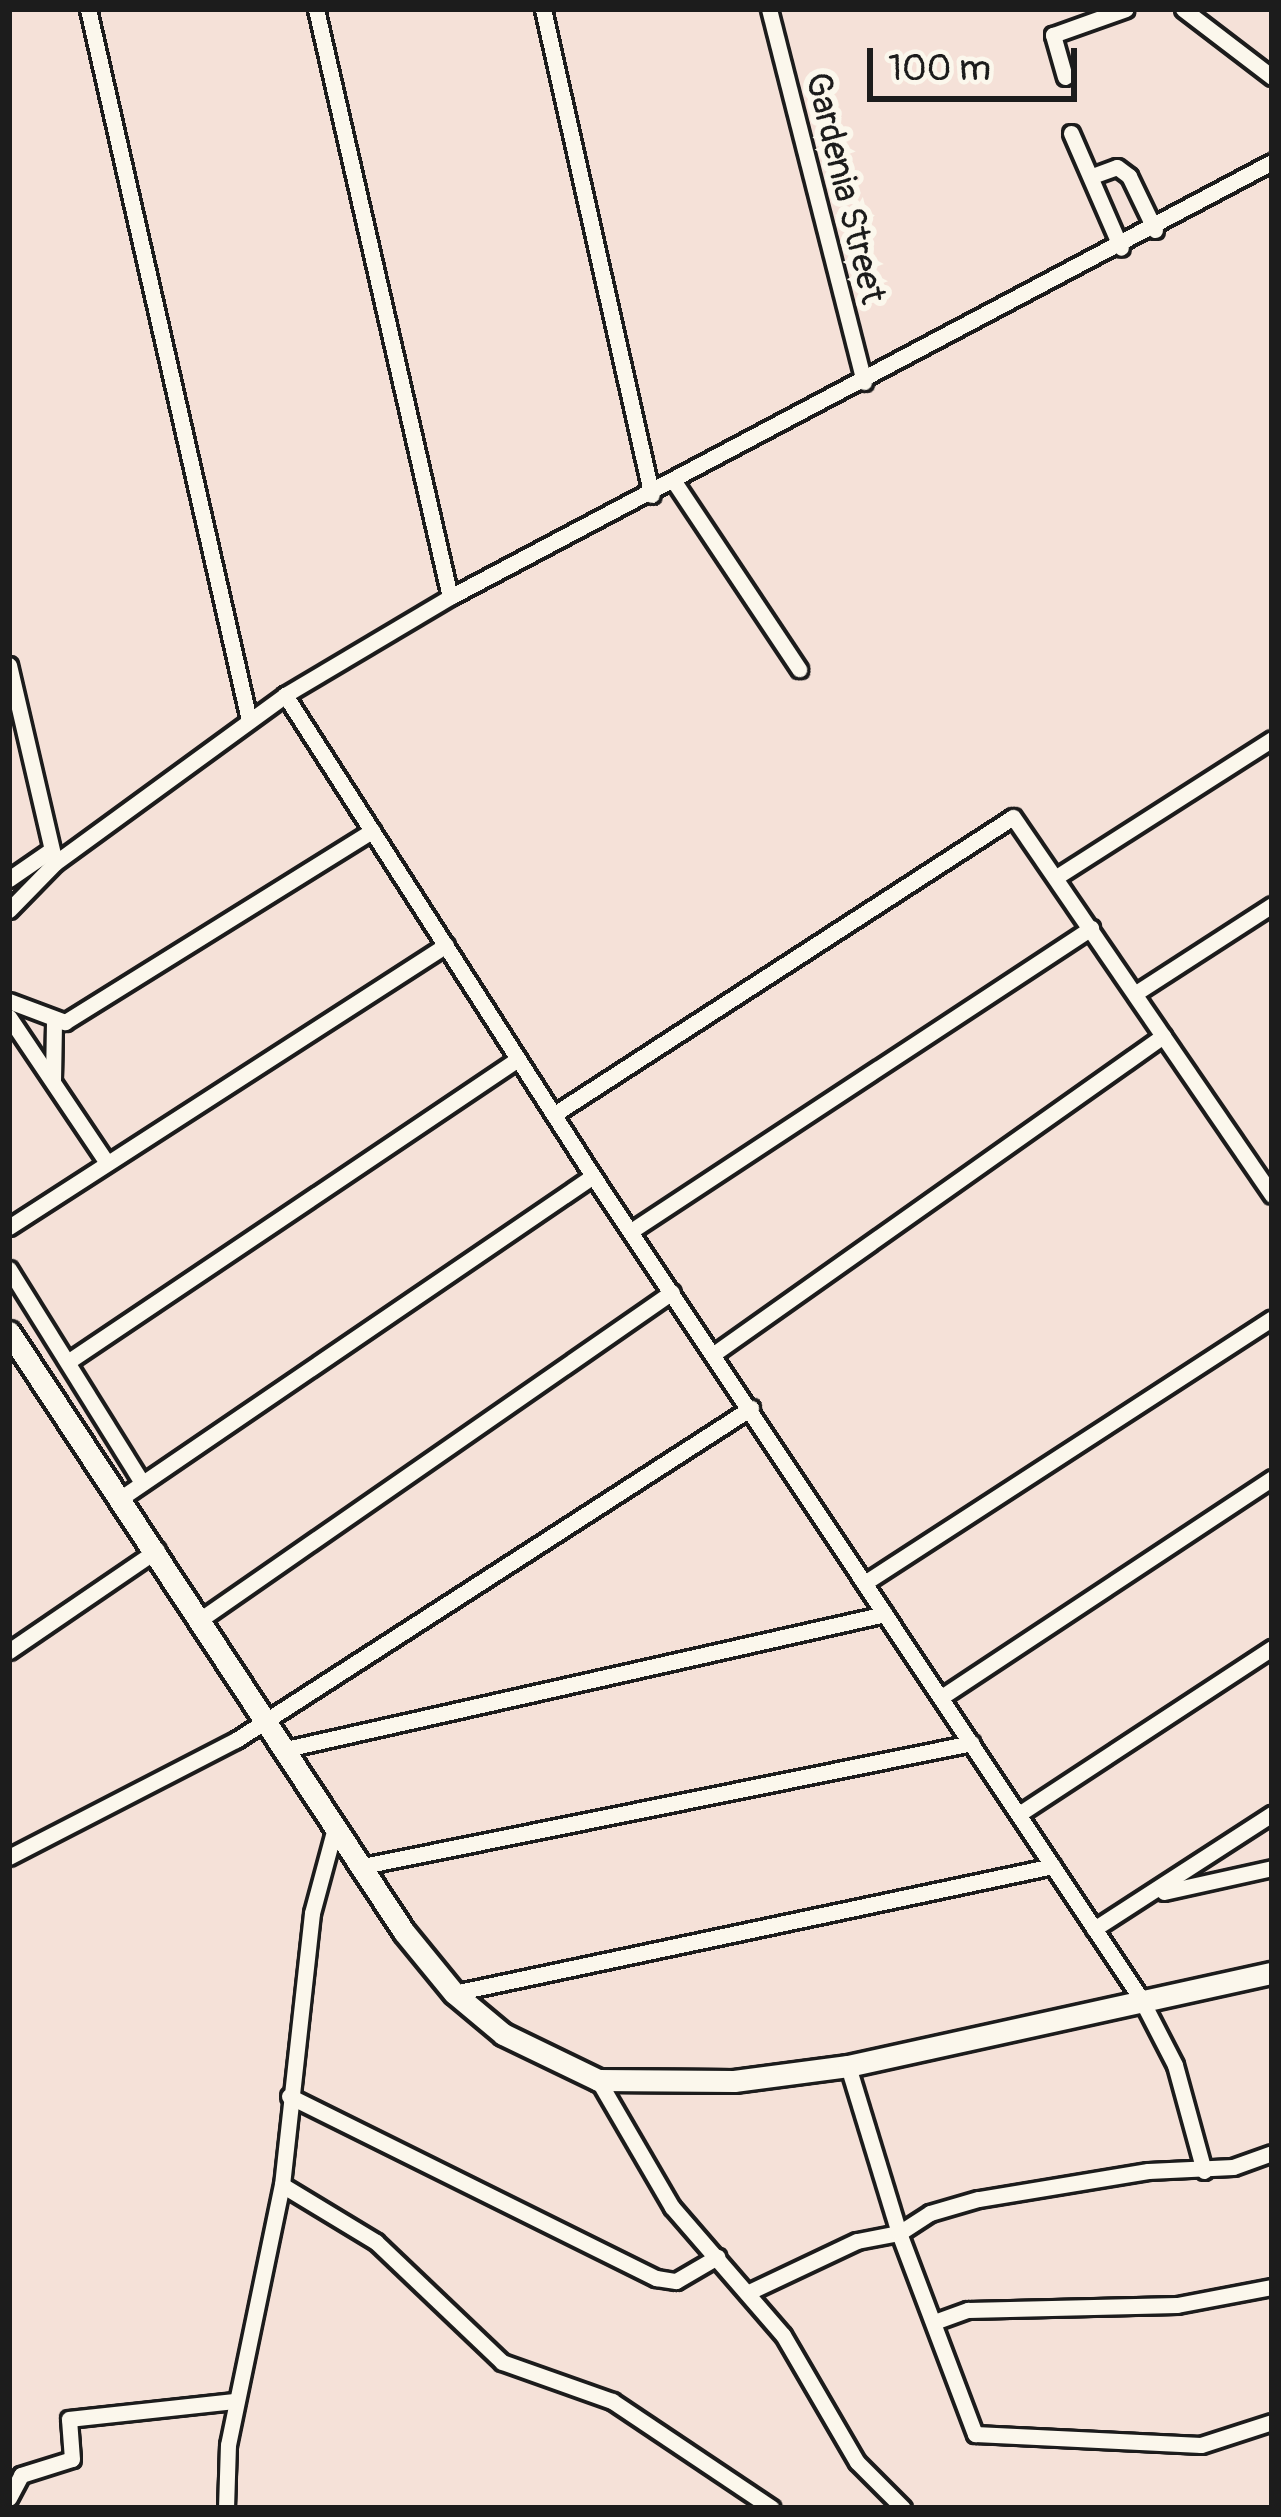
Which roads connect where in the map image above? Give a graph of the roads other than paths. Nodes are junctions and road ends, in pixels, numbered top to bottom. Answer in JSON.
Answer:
{"nodes":[{"id":1,"x":88,"y":9,"type":"edge"},
{"id":2,"x":316,"y":9,"type":"edge"},
{"id":3,"x":543,"y":9,"type":"edge"},
{"id":4,"x":769,"y":9,"type":"edge"},
{"id":5,"x":1126,"y":9,"type":"edge"},
{"id":6,"x":1183,"y":9,"type":"edge"},
{"id":7,"x":1065,"y":76,"type":"dead end"},
{"id":8,"x":1272,"y":77,"type":"edge"},
{"id":9,"x":1071,"y":133,"type":"dead end"},
{"id":10,"x":1272,"y":162,"type":"edge"},
{"id":11,"x":1095,"y":175,"type":"junction"},
{"id":12,"x":1154,"y":230,"type":"junction"},
{"id":13,"x":1120,"y":248,"type":"junction"},
{"id":14,"x":863,"y":382,"type":"junction"},
{"id":15,"x":675,"y":483,"type":"junction"},
{"id":16,"x":652,"y":495,"type":"junction"},
{"id":17,"x":450,"y":597,"type":"junction"},
{"id":18,"x":9,"y":665,"type":"edge"},
{"id":19,"x":799,"y":669,"type":"dead end"},
{"id":20,"x":285,"y":695,"type":"junction"},
{"id":21,"x":249,"y":720,"type":"junction"},
{"id":22,"x":1272,"y":739,"type":"edge"},
{"id":23,"x":372,"y":831,"type":"junction"},
{"id":24,"x":53,"y":856,"type":"junction"},
{"id":25,"x":1058,"y":876,"type":"junction"},
{"id":26,"x":9,"y":879,"type":"edge"},
{"id":27,"x":1272,"y":905,"type":"edge"},
{"id":28,"x":9,"y":910,"type":"edge"},
{"id":29,"x":1091,"y":928,"type":"junction"},
{"id":30,"x":446,"y":945,"type":"junction"},
{"id":31,"x":1136,"y":994,"type":"junction"},
{"id":32,"x":9,"y":1001,"type":"edge"},
{"id":33,"x":9,"y":1017,"type":"edge"},
{"id":34,"x":54,"y":1023,"type":"junction"},
{"id":35,"x":1162,"y":1036,"type":"junction"},
{"id":36,"x":518,"y":1059,"type":"junction"},
{"id":37,"x":53,"y":1082,"type":"junction"},
{"id":38,"x":556,"y":1114,"type":"junction"},
{"id":39,"x":107,"y":1163,"type":"junction"},
{"id":40,"x":593,"y":1176,"type":"junction"},
{"id":41,"x":1270,"y":1187,"type":"edge"},
{"id":42,"x":9,"y":1227,"type":"edge"},
{"id":43,"x":631,"y":1231,"type":"junction"},
{"id":44,"x":9,"y":1270,"type":"edge"},
{"id":45,"x":672,"y":1292,"type":"junction"},
{"id":46,"x":1272,"y":1318,"type":"edge"},
{"id":47,"x":9,"y":1332,"type":"edge"},
{"id":48,"x":715,"y":1352,"type":"junction"},
{"id":49,"x":69,"y":1361,"type":"junction"},
{"id":50,"x":751,"y":1408,"type":"junction"},
{"id":51,"x":1272,"y":1478,"type":"edge"},
{"id":52,"x":142,"y":1483,"type":"junction"},
{"id":53,"x":121,"y":1498,"type":"junction"},
{"id":54,"x":157,"y":1550,"type":"junction"},
{"id":55,"x":866,"y":1582,"type":"junction"},
{"id":56,"x":885,"y":1615,"type":"junction"},
{"id":57,"x":201,"y":1619,"type":"junction"},
{"id":58,"x":1272,"y":1648,"type":"edge"},
{"id":59,"x":9,"y":1651,"type":"edge"},
{"id":60,"x":943,"y":1696,"type":"junction"},
{"id":61,"x":269,"y":1719,"type":"junction"},
{"id":62,"x":972,"y":1743,"type":"junction"},
{"id":63,"x":286,"y":1749,"type":"junction"},
{"id":64,"x":1019,"y":1814,"type":"junction"},
{"id":65,"x":1272,"y":1814,"type":"edge"},
{"id":66,"x":334,"y":1828,"type":"junction"},
{"id":67,"x":9,"y":1857,"type":"edge"},
{"id":68,"x":363,"y":1866,"type":"junction"},
{"id":69,"x":1053,"y":1866,"type":"junction"},
{"id":70,"x":1272,"y":1868,"type":"edge"},
{"id":71,"x":1153,"y":1894,"type":"junction"},
{"id":72,"x":1094,"y":1928,"type":"junction"},
{"id":73,"x":1272,"y":1973,"type":"edge"},
{"id":74,"x":454,"y":1994,"type":"junction"},
{"id":75,"x":1141,"y":1999,"type":"junction"},
{"id":76,"x":848,"y":2066,"type":"junction"},
{"id":77,"x":598,"y":2080,"type":"junction"},
{"id":78,"x":290,"y":2096,"type":"junction"},
{"id":79,"x":1272,"y":2152,"type":"edge"},
{"id":80,"x":1204,"y":2171,"type":"junction"},
{"id":81,"x":282,"y":2185,"type":"junction"},
{"id":82,"x":899,"y":2233,"type":"junction"},
{"id":83,"x":717,"y":2257,"type":"junction"},
{"id":84,"x":1272,"y":2287,"type":"edge"},
{"id":85,"x":749,"y":2292,"type":"junction"},
{"id":86,"x":937,"y":2321,"type":"junction"},
{"id":87,"x":236,"y":2401,"type":"junction"},
{"id":88,"x":1272,"y":2422,"type":"edge"},
{"id":89,"x":9,"y":2498,"type":"edge"},
{"id":90,"x":226,"y":2508,"type":"edge"},
{"id":91,"x":772,"y":2508,"type":"edge"},
{"id":92,"x":903,"y":2508,"type":"edge"}],
"edges":[{"from":1,"to":21,"type":"street"},
{"from":2,"to":17,"type":"street"},
{"from":3,"to":16,"type":"street"},
{"from":4,"to":14,"type":"street","name":"Gardenia Street"},
{"from":5,"to":7,"type":"street"},
{"from":6,"to":8,"type":"street"},
{"from":9,"to":11,"type":"street"},
{"from":10,"to":12,"type":"street"},
{"from":11,"to":12,"type":"street"},
{"from":11,"to":13,"type":"street"},
{"from":12,"to":13,"type":"street"},
{"from":13,"to":14,"type":"street"},
{"from":14,"to":15,"type":"street"},
{"from":15,"to":16,"type":"street"},
{"from":15,"to":19,"type":"street"},
{"from":16,"to":17,"type":"street"},
{"from":17,"to":20,"type":"street"},
{"from":18,"to":24,"type":"street"},
{"from":20,"to":21,"type":"street"},
{"from":20,"to":23,"type":"street"},
{"from":21,"to":24,"type":"street"},
{"from":22,"to":25,"type":"street"},
{"from":23,"to":30,"type":"street"},
{"from":23,"to":34,"type":"street"},
{"from":24,"to":26,"type":"street"},
{"from":24,"to":28,"type":"street"},
{"from":25,"to":29,"type":"street"},
{"from":25,"to":38,"type":"street"},
{"from":27,"to":31,"type":"street"},
{"from":29,"to":31,"type":"street"},
{"from":29,"to":43,"type":"street"},
{"from":30,"to":36,"type":"street"},
{"from":30,"to":39,"type":"street"},
{"from":31,"to":35,"type":"street"},
{"from":32,"to":34,"type":"street"},
{"from":33,"to":37,"type":"street"},
{"from":34,"to":37,"type":"street"},
{"from":35,"to":41,"type":"street"},
{"from":35,"to":48,"type":"street"},
{"from":36,"to":38,"type":"street"},
{"from":36,"to":49,"type":"street"},
{"from":37,"to":39,"type":"street"},
{"from":38,"to":40,"type":"street"},
{"from":39,"to":42,"type":"street"},
{"from":40,"to":43,"type":"street"},
{"from":40,"to":52,"type":"street"},
{"from":43,"to":45,"type":"street"},
{"from":44,"to":49,"type":"street"},
{"from":45,"to":48,"type":"street"},
{"from":45,"to":57,"type":"street"},
{"from":46,"to":55,"type":"street"},
{"from":47,"to":53,"type":"street"},
{"from":48,"to":50,"type":"street"},
{"from":49,"to":52,"type":"street"},
{"from":50,"to":55,"type":"street"},
{"from":50,"to":61,"type":"street"},
{"from":51,"to":60,"type":"street"},
{"from":52,"to":53,"type":"street"},
{"from":53,"to":54,"type":"street"},
{"from":54,"to":57,"type":"street"},
{"from":54,"to":59,"type":"street"},
{"from":55,"to":56,"type":"street"},
{"from":56,"to":60,"type":"street"},
{"from":56,"to":63,"type":"street"},
{"from":57,"to":61,"type":"street"},
{"from":58,"to":64,"type":"street"},
{"from":60,"to":62,"type":"street"},
{"from":61,"to":63,"type":"street"},
{"from":61,"to":67,"type":"street"},
{"from":62,"to":64,"type":"street"},
{"from":62,"to":68,"type":"street"},
{"from":63,"to":66,"type":"street"},
{"from":64,"to":69,"type":"street"},
{"from":65,"to":71,"type":"street"},
{"from":66,"to":68,"type":"street"},
{"from":66,"to":78,"type":"street"},
{"from":68,"to":74,"type":"street"},
{"from":69,"to":72,"type":"street"},
{"from":69,"to":74,"type":"street"},
{"from":70,"to":71,"type":"street"},
{"from":71,"to":72,"type":"street"},
{"from":72,"to":75,"type":"street"},
{"from":73,"to":75,"type":"street"},
{"from":74,"to":77,"type":"street"},
{"from":75,"to":76,"type":"street"},
{"from":75,"to":80,"type":"street"},
{"from":76,"to":77,"type":"street"},
{"from":76,"to":82,"type":"street"},
{"from":77,"to":83,"type":"street"},
{"from":78,"to":81,"type":"street"},
{"from":78,"to":83,"type":"street"},
{"from":79,"to":80,"type":"street"},
{"from":80,"to":82,"type":"street"},
{"from":81,"to":87,"type":"street"},
{"from":81,"to":91,"type":"street"},
{"from":82,"to":85,"type":"street"},
{"from":82,"to":86,"type":"street"},
{"from":83,"to":85,"type":"street"},
{"from":84,"to":86,"type":"street"},
{"from":85,"to":92,"type":"street"},
{"from":86,"to":88,"type":"street"},
{"from":87,"to":89,"type":"street"},
{"from":87,"to":90,"type":"street"}]}
